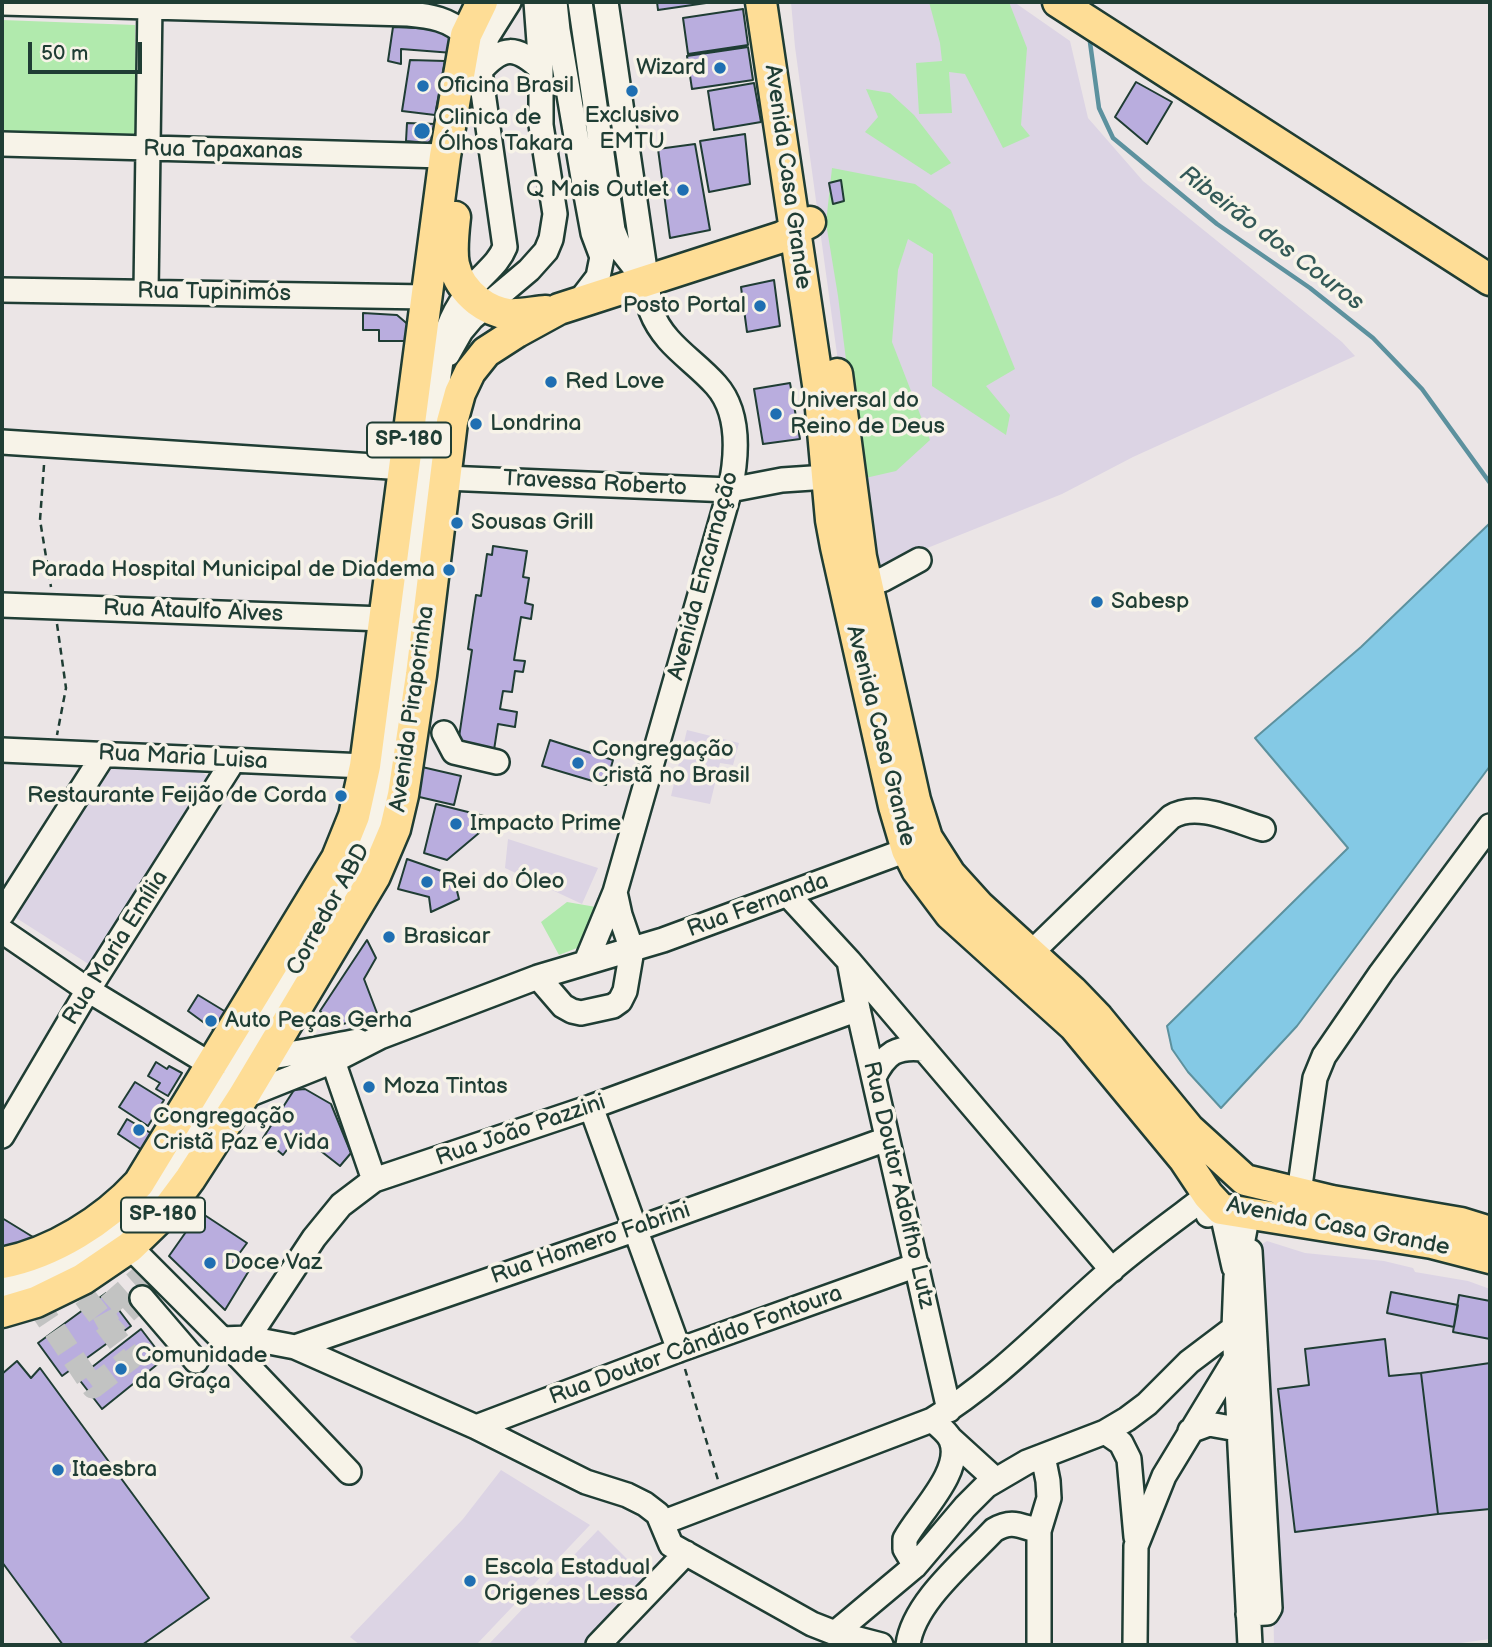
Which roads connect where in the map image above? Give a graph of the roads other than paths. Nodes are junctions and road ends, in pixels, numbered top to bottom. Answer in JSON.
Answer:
{"nodes":[{"id":1,"x":430,"y":2,"type":"edge"},
{"id":2,"x":482,"y":2,"type":"edge"},
{"id":3,"x":509,"y":2,"type":"edge"},
{"id":4,"x":536,"y":2,"type":"edge"},
{"id":5,"x":555,"y":2,"type":"edge"},
{"id":6,"x":606,"y":2,"type":"edge"},
{"id":7,"x":761,"y":2,"type":"edge"},
{"id":8,"x":776,"y":2,"type":"edge"},
{"id":9,"x":2,"y":3,"type":"edge"},
{"id":10,"x":150,"y":4,"type":"edge"},
{"id":11,"x":580,"y":5,"type":"edge"},
{"id":12,"x":408,"y":14,"type":"junction"},
{"id":13,"x":1079,"y":16,"type":"edge"},
{"id":14,"x":466,"y":35,"type":"junction"},
{"id":15,"x":541,"y":69,"type":"junction"},
{"id":16,"x":480,"y":71,"type":"junction"},
{"id":17,"x":2,"y":144,"type":"edge"},
{"id":18,"x":148,"y":149,"type":"junction"},
{"id":19,"x":445,"y":156,"type":"junction"},
{"id":20,"x":803,"y":225,"type":"junction"},
{"id":21,"x":603,"y":231,"type":"junction"},
{"id":22,"x":505,"y":247,"type":"junction"},
{"id":23,"x":538,"y":262,"type":"junction"},
{"id":24,"x":1490,"y":280,"type":"edge"},
{"id":25,"x":646,"y":282,"type":"junction"},
{"id":26,"x":2,"y":290,"type":"edge"},
{"id":27,"x":146,"y":292,"type":"junction"},
{"id":28,"x":427,"y":297,"type":"junction"},
{"id":29,"x":477,"y":300,"type":"junction"},
{"id":30,"x":568,"y":306,"type":"junction"},
{"id":31,"x":2,"y":442,"type":"edge"},
{"id":32,"x":405,"y":468,"type":"junction"},
{"id":33,"x":827,"y":477,"type":"junction"},
{"id":34,"x":445,"y":478,"type":"junction"},
{"id":35,"x":730,"y":491,"type":"junction"},
{"id":36,"x":919,"y":560,"type":"dead end"},
{"id":37,"x":856,"y":589,"type":"junction"},
{"id":38,"x":2,"y":605,"type":"edge"},
{"id":39,"x":384,"y":619,"type":"junction"},
{"id":40,"x":444,"y":733,"type":"dead end"},
{"id":41,"x":412,"y":735,"type":"junction"},
{"id":42,"x":2,"y":750,"type":"edge"},
{"id":43,"x":104,"y":754,"type":"junction"},
{"id":44,"x":377,"y":760,"type":"junction"},
{"id":45,"x":233,"y":761,"type":"junction"},
{"id":46,"x":497,"y":762,"type":"dead end"},
{"id":47,"x":1490,"y":826,"type":"edge"},
{"id":48,"x":1263,"y":829,"type":"dead end"},
{"id":49,"x":917,"y":844,"type":"junction"},
{"id":50,"x":615,"y":892,"type":"junction"},
{"id":51,"x":789,"y":895,"type":"junction"},
{"id":52,"x":2,"y":914,"type":"edge"},
{"id":53,"x":2,"y":931,"type":"edge"},
{"id":54,"x":632,"y":950,"type":"junction"},
{"id":55,"x":1031,"y":953,"type":"junction"},
{"id":56,"x":849,"y":961,"type":"junction"},
{"id":57,"x":586,"y":962,"type":"junction"},
{"id":58,"x":538,"y":977,"type":"junction"},
{"id":59,"x":88,"y":990,"type":"junction"},
{"id":60,"x":858,"y":1009,"type":"junction"},
{"id":61,"x":380,"y":1037,"type":"junction"},
{"id":62,"x":924,"y":1049,"type":"junction"},
{"id":63,"x":256,"y":1057,"type":"junction"},
{"id":64,"x":213,"y":1061,"type":"junction"},
{"id":65,"x":333,"y":1061,"type":"junction"},
{"id":66,"x":874,"y":1077,"type":"junction"},
{"id":67,"x":243,"y":1097,"type":"junction"},
{"id":68,"x":591,"y":1107,"type":"junction"},
{"id":69,"x":2,"y":1136,"type":"edge"},
{"id":70,"x":887,"y":1139,"type":"junction"},
{"id":71,"x":374,"y":1180,"type":"junction"},
{"id":72,"x":1245,"y":1180,"type":"junction"},
{"id":73,"x":1299,"y":1193,"type":"junction"},
{"id":74,"x":1226,"y":1205,"type":"junction"},
{"id":75,"x":634,"y":1230,"type":"junction"},
{"id":76,"x":1490,"y":1231,"type":"edge"},
{"id":77,"x":130,"y":1247,"type":"junction"},
{"id":78,"x":1490,"y":1258,"type":"edge"},
{"id":79,"x":2,"y":1263,"type":"edge"},
{"id":80,"x":917,"y":1265,"type":"junction"},
{"id":81,"x":1112,"y":1270,"type":"junction"},
{"id":82,"x":2,"y":1288,"type":"edge"},
{"id":83,"x":142,"y":1298,"type":"dead end"},
{"id":84,"x":2,"y":1312,"type":"edge"},
{"id":85,"x":1234,"y":1328,"type":"junction"},
{"id":86,"x":248,"y":1338,"type":"junction"},
{"id":87,"x":222,"y":1339,"type":"junction"},
{"id":88,"x":295,"y":1347,"type":"junction"},
{"id":89,"x":679,"y":1350,"type":"junction"},
{"id":90,"x":1235,"y":1359,"type":"junction"},
{"id":91,"x":196,"y":1361,"type":"dead end"},
{"id":92,"x":940,"y":1415,"type":"junction"},
{"id":93,"x":476,"y":1427,"type":"junction"},
{"id":94,"x":1237,"y":1429,"type":"junction"},
{"id":95,"x":1190,"y":1431,"type":"junction"},
{"id":96,"x":1105,"y":1432,"type":"junction"},
{"id":97,"x":951,"y":1440,"type":"junction"},
{"id":98,"x":1042,"y":1456,"type":"junction"},
{"id":99,"x":349,"y":1472,"type":"dead end"},
{"id":100,"x":996,"y":1480,"type":"junction"},
{"id":101,"x":664,"y":1522,"type":"junction"},
{"id":102,"x":1039,"y":1531,"type":"junction"},
{"id":103,"x":1136,"y":1546,"type":"junction"},
{"id":104,"x":686,"y":1553,"type":"junction"},
{"id":105,"x":915,"y":1566,"type":"junction"},
{"id":106,"x":1248,"y":1614,"type":"junction"},
{"id":107,"x":844,"y":1639,"type":"edge"},
{"id":108,"x":598,"y":1645,"type":"edge"},
{"id":109,"x":881,"y":1645,"type":"edge"},
{"id":110,"x":908,"y":1645,"type":"edge"},
{"id":111,"x":1039,"y":1645,"type":"edge"},
{"id":112,"x":1135,"y":1645,"type":"edge"},
{"id":113,"x":1250,"y":1645,"type":"edge"}],
"edges":[{"from":1,"to":12,"type":"street"},
{"from":2,"to":14,"type":"main road","name":"Avenida Piraporinha","number":"SP-180"},
{"from":3,"to":16,"type":"street"},
{"from":4,"to":15,"type":"street","name":"Corredor ABD"},
{"from":5,"to":21,"type":"street"},
{"from":6,"to":25,"type":"street","name":"Avenida Encarnação"},
{"from":7,"to":20,"type":"main road","name":"Avenida Casa Grande"},
{"from":8,"to":20,"type":"main road","name":"Avenida Casa Grande"},
{"from":9,"to":10,"type":"street"},
{"from":10,"to":12,"type":"street"},
{"from":10,"to":18,"type":"street"},
{"from":11,"to":21,"type":"street"},
{"from":12,"to":14,"type":"street"},
{"from":13,"to":24,"type":"main road"},
{"from":14,"to":19,"type":"main road","name":"Avenida Piraporinha","number":"SP-180"},
{"from":15,"to":16,"type":"street"},
{"from":15,"to":23,"type":"street","name":"Corredor ABD"},
{"from":16,"to":22,"type":"street"},
{"from":17,"to":18,"type":"street","name":"Rua Tapaxanas"},
{"from":18,"to":19,"type":"street","name":"Rua Tapaxanas"},
{"from":18,"to":27,"type":"street"},
{"from":19,"to":28,"type":"main road","name":"Avenida Piraporinha","number":"SP-180"},
{"from":19,"to":29,"type":"main road"},
{"from":20,"to":25,"type":"main road","name":"Avenida Piraporinha","number":"SP-180"},
{"from":20,"to":33,"type":"main road","name":"Avenida Casa Grande"},
{"from":20,"to":37,"type":"main road","name":"Avenida Casa Grande"},
{"from":21,"to":25,"type":"street","name":"Avenida Encarnação"},
{"from":21,"to":30,"type":"street"},
{"from":22,"to":23,"type":"street"},
{"from":22,"to":29,"type":"street","name":"Corredor ABD"},
{"from":23,"to":29,"type":"street","name":"Corredor ABD"},
{"from":25,"to":30,"type":"main road","name":"Avenida Piraporinha","number":"SP-180"},
{"from":25,"to":35,"type":"street","name":"Avenida Encarnação"},
{"from":26,"to":27,"type":"street","name":"Rua Tupinimós"},
{"from":27,"to":28,"type":"street","name":"Rua Tupinimós"},
{"from":28,"to":32,"type":"main road","name":"Avenida Piraporinha","number":"SP-180"},
{"from":29,"to":30,"type":"main road"},
{"from":29,"to":44,"type":"street","name":"Corredor ABD"},
{"from":30,"to":34,"type":"main road","name":"Avenida Piraporinha","number":"SP-180"},
{"from":31,"to":32,"type":"street"},
{"from":32,"to":39,"type":"main road","name":"Avenida Piraporinha","number":"SP-180"},
{"from":33,"to":35,"type":"street","name":"Travessa Roberto"},
{"from":33,"to":37,"type":"main road","name":"Avenida Casa Grande"},
{"from":34,"to":35,"type":"street","name":"Travessa Roberto"},
{"from":34,"to":41,"type":"main road","name":"Avenida Piraporinha","number":"SP-180"},
{"from":35,"to":50,"type":"street","name":"Avenida Encarnação"},
{"from":36,"to":37,"type":"street"},
{"from":37,"to":49,"type":"main road","name":"Avenida Casa Grande"},
{"from":38,"to":39,"type":"street","name":"Rua Ataulfo Alves"},
{"from":39,"to":44,"type":"main road","name":"Avenida Piraporinha","number":"SP-180"},
{"from":40,"to":46,"type":"street"},
{"from":41,"to":44,"type":"main road"},
{"from":41,"to":63,"type":"main road","name":"Avenida Piraporinha","number":"SP-180"},
{"from":42,"to":43,"type":"street","name":"Rua Maria Luisa"},
{"from":43,"to":45,"type":"street","name":"Rua Maria Luisa"},
{"from":43,"to":52,"type":"street"},
{"from":44,"to":45,"type":"street","name":"Rua Maria Luisa"},
{"from":44,"to":63,"type":"street","name":"Corredor ABD"},
{"from":44,"to":64,"type":"main road","name":"Avenida Piraporinha","number":"SP-180"},
{"from":45,"to":59,"type":"street","name":"Rua Maria Emília"},
{"from":47,"to":73,"type":"street"},
{"from":48,"to":55,"type":"street"},
{"from":49,"to":51,"type":"street","name":"Rua Fernanda"},
{"from":49,"to":55,"type":"main road","name":"Avenida Casa Grande"},
{"from":49,"to":74,"type":"main road","name":"Avenida Casa Grande"},
{"from":50,"to":54,"type":"street"},
{"from":50,"to":57,"type":"street","name":"Avenida Encarnação"},
{"from":51,"to":54,"type":"street","name":"Rua Fernanda"},
{"from":51,"to":56,"type":"street"},
{"from":53,"to":59,"type":"street"},
{"from":54,"to":57,"type":"street","name":"Rua Fernanda"},
{"from":54,"to":58,"type":"street"},
{"from":55,"to":72,"type":"main road","name":"Avenida Casa Grande"},
{"from":56,"to":60,"type":"street","name":"Rua Doutor Adolfho Lutz"},
{"from":56,"to":62,"type":"street"},
{"from":57,"to":58,"type":"street"},
{"from":58,"to":61,"type":"street"},
{"from":59,"to":64,"type":"street"},
{"from":59,"to":69,"type":"street","name":"Rua Maria Emília"},
{"from":60,"to":66,"type":"street","name":"Rua Doutor Adolfho Lutz"},
{"from":60,"to":68,"type":"street","name":"Rua João Pazzini"},
{"from":61,"to":63,"type":"street"},
{"from":61,"to":65,"type":"street"},
{"from":62,"to":66,"type":"street"},
{"from":62,"to":81,"type":"street"},
{"from":63,"to":64,"type":"street"},
{"from":63,"to":67,"type":"main road","name":"Avenida Piraporinha","number":"SP-180"},
{"from":63,"to":82,"type":"street","name":"Corredor ABD"},
{"from":64,"to":79,"type":"main road","name":"Avenida Piraporinha","number":"SP-180"},
{"from":65,"to":67,"type":"street"},
{"from":65,"to":71,"type":"street"},
{"from":66,"to":70,"type":"street","name":"Rua Doutor Adolfho Lutz"},
{"from":67,"to":77,"type":"main road","name":"Avenida Piraporinha","number":"SP-180"},
{"from":68,"to":71,"type":"street","name":"Rua João Pazzini"},
{"from":68,"to":75,"type":"street"},
{"from":70,"to":75,"type":"street","name":"Rua Homero Fabrini"},
{"from":70,"to":80,"type":"street","name":"Rua Doutor Adolfho Lutz"},
{"from":71,"to":86,"type":"street","name":"Rua João Pazzini"},
{"from":72,"to":73,"type":"main road","name":"Avenida Casa Grande"},
{"from":72,"to":74,"type":"main road"},
{"from":73,"to":76,"type":"main road","name":"Avenida Casa Grande"},
{"from":74,"to":78,"type":"main road","name":"Avenida Casa Grande"},
{"from":74,"to":81,"type":"street"},
{"from":74,"to":85,"type":"street"},
{"from":74,"to":106,"type":"street"},
{"from":75,"to":88,"type":"street","name":"Rua Homero Fabrini"},
{"from":75,"to":89,"type":"street"},
{"from":77,"to":84,"type":"main road","name":"Avenida Piraporinha","number":"SP-180"},
{"from":77,"to":87,"type":"street"},
{"from":80,"to":89,"type":"street","name":"Rua Doutor Cândido Fontoura"},
{"from":80,"to":92,"type":"street","name":"Rua Doutor Adolfho Lutz"},
{"from":81,"to":92,"type":"street"},
{"from":83,"to":91,"type":"street"},
{"from":85,"to":90,"type":"street"},
{"from":85,"to":96,"type":"street"},
{"from":86,"to":87,"type":"street"},
{"from":86,"to":88,"type":"street"},
{"from":87,"to":99,"type":"street"},
{"from":88,"to":93,"type":"street"},
{"from":89,"to":93,"type":"street","name":"Rua Doutor Cândido Fontoura"},
{"from":90,"to":94,"type":"street"},
{"from":90,"to":95,"type":"street"},
{"from":92,"to":97,"type":"street"},
{"from":92,"to":101,"type":"street"},
{"from":93,"to":101,"type":"street"},
{"from":94,"to":95,"type":"street"},
{"from":94,"to":106,"type":"street"},
{"from":95,"to":103,"type":"street"},
{"from":96,"to":98,"type":"street"},
{"from":96,"to":103,"type":"street"},
{"from":97,"to":100,"type":"street"},
{"from":97,"to":105,"type":"street"},
{"from":98,"to":100,"type":"street"},
{"from":98,"to":102,"type":"street"},
{"from":100,"to":105,"type":"street"},
{"from":101,"to":104,"type":"street"},
{"from":102,"to":110,"type":"street"},
{"from":102,"to":111,"type":"street"},
{"from":103,"to":112,"type":"street"},
{"from":104,"to":107,"type":"street"},
{"from":104,"to":108,"type":"street"},
{"from":105,"to":107,"type":"street"},
{"from":106,"to":113,"type":"street"},
{"from":107,"to":109,"type":"street"}]}
